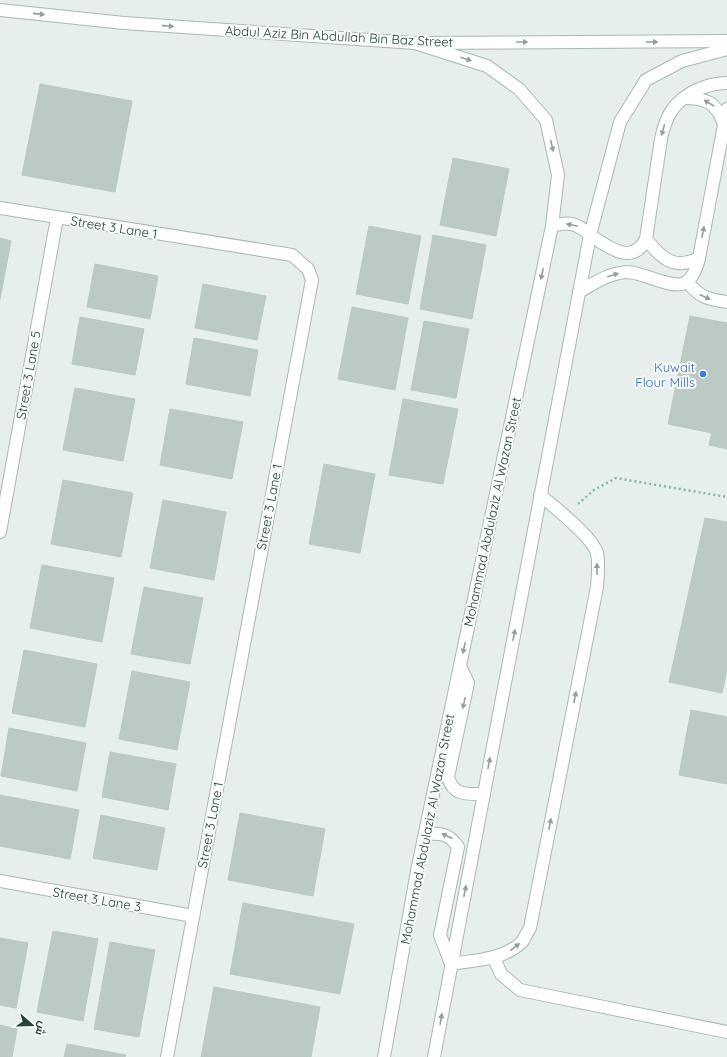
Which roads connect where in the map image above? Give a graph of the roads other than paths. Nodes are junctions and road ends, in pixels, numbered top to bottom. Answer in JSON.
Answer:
{"nodes":[{"id":1,"x":0,"y":10,"type":"edge"},
{"id":2,"x":727,"y":41,"type":"edge"},
{"id":3,"x":415,"y":43,"type":"junction"},
{"id":4,"x":727,"y":49,"type":"edge"},
{"id":5,"x":727,"y":83,"type":"edge"},
{"id":6,"x":684,"y":98,"type":"junction"},
{"id":7,"x":727,"y":109,"type":"edge"},
{"id":8,"x":724,"y":124,"type":"junction"},
{"id":9,"x":0,"y":208,"type":"edge"},
{"id":10,"x":57,"y":218,"type":"junction"},
{"id":11,"x":552,"y":226,"type":"junction"},
{"id":12,"x":590,"y":235,"type":"junction"},
{"id":13,"x":646,"y":239,"type":"junction"},
{"id":14,"x":699,"y":258,"type":"junction"},
{"id":15,"x":687,"y":282,"type":"junction"},
{"id":16,"x":579,"y":292,"type":"junction"},
{"id":17,"x":727,"y":302,"type":"edge"},
{"id":18,"x":540,"y":495,"type":"junction"},
{"id":19,"x":0,"y":532,"type":"edge"},
{"id":20,"x":460,"y":666,"type":"junction"},
{"id":21,"x":484,"y":794,"type":"junction"},
{"id":22,"x":425,"y":834,"type":"junction"},
{"id":23,"x":0,"y":881,"type":"edge"},
{"id":24,"x":193,"y":916,"type":"junction"},
{"id":25,"x":494,"y":958,"type":"junction"},
{"id":26,"x":451,"y":964,"type":"junction"},
{"id":27,"x":727,"y":1032,"type":"edge"},
{"id":28,"x":167,"y":1057,"type":"edge"},
{"id":29,"x":384,"y":1057,"type":"edge"},
{"id":30,"x":434,"y":1057,"type":"edge"}],
"edges":[{"from":1,"to":3,"type":"street","name":"Abdul Aziz Bin Abdullah Bin Baz Street","one_way":true},
{"from":3,"to":2,"type":"street","name":"Abdul Aziz Bin Abdullah Bin Baz Street","one_way":true},
{"from":3,"to":11,"type":"street","name":"Mohammad Abdulaziz Al Wazan Street","one_way":true},
{"from":4,"to":12,"type":"street"},
{"from":5,"to":6,"type":"street"},
{"from":8,"to":6,"type":"street","one_way":true},
{"from":6,"to":13,"type":"street","one_way":true},
{"from":7,"to":8,"type":"street"},
{"from":14,"to":8,"type":"street","one_way":true},
{"from":9,"to":10,"type":"street","name":"Street 3 Lane 1"},
{"from":10,"to":19,"type":"street","name":"Street 3 Lane 5"},
{"from":10,"to":24,"type":"street","name":"Street 3 Lane 1"},
{"from":12,"to":11,"type":"street","one_way":true},
{"from":11,"to":20,"type":"street","name":"Mohammad Abdulaziz Al Wazan Street","one_way":true},
{"from":12,"to":13,"type":"street"},
{"from":12,"to":16,"type":"street"},
{"from":13,"to":14,"type":"street"},
{"from":14,"to":15,"type":"street"},
{"from":16,"to":15,"type":"street","one_way":true},
{"from":15,"to":17,"type":"street","one_way":true},
{"from":16,"to":18,"type":"street"},
{"from":21,"to":18,"type":"street","one_way":true},
{"from":25,"to":18,"type":"street","one_way":true},
{"from":20,"to":21,"type":"street","one_way":true},
{"from":20,"to":22,"type":"street","name":"Mohammad Abdulaziz Al Wazan Street"},
{"from":26,"to":21,"type":"street","one_way":true},
{"from":26,"to":22,"type":"street","one_way":true},
{"from":22,"to":29,"type":"street","name":"Mohammad Abdulaziz Al Wazan Street"},
{"from":23,"to":24,"type":"street","name":"Street 3 Lane 3"},
{"from":24,"to":28,"type":"street","name":"Street 3 Lane 1"},
{"from":25,"to":26,"type":"street"},
{"from":25,"to":27,"type":"street"},
{"from":30,"to":26,"type":"street","one_way":true}]}
